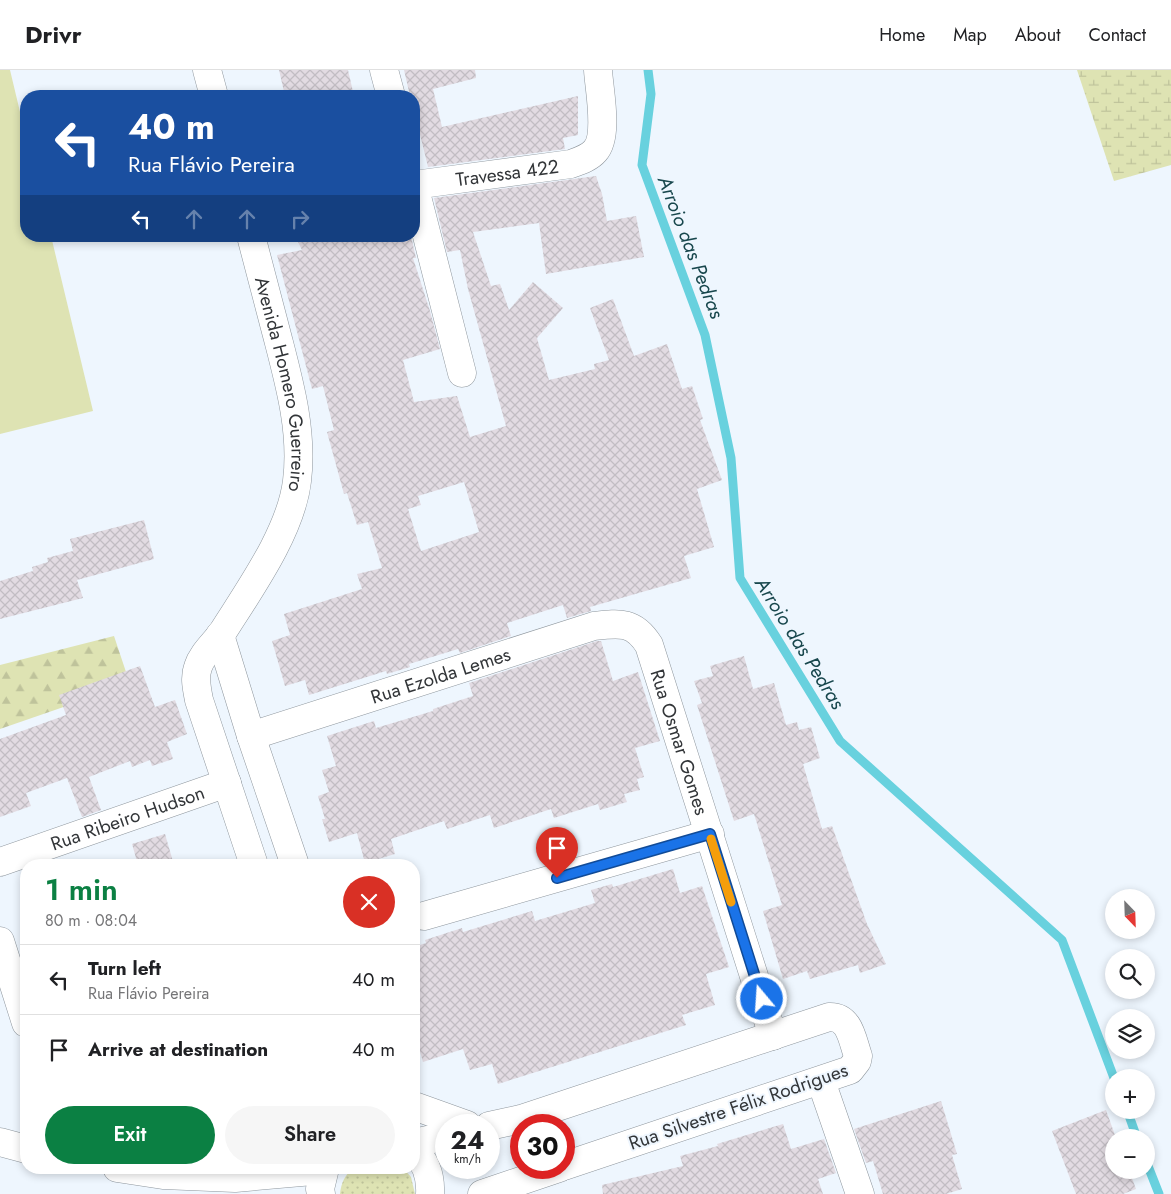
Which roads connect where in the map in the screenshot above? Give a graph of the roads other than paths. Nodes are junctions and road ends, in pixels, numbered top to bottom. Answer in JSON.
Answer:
{"nodes":[{"id":1,"x":207,"y":70,"type":"edge"},
{"id":2,"x":384,"y":70,"type":"edge"},
{"id":3,"x":598,"y":70,"type":"edge"},
{"id":4,"x":212,"y":90,"type":"edge"},
{"id":5,"x":389,"y":90,"type":"edge"},
{"id":6,"x":420,"y":184,"type":"edge"},
{"id":7,"x":420,"y":208,"type":"edge"},
{"id":8,"x":252,"y":242,"type":"edge"},
{"id":9,"x":462,"y":373,"type":"dead end"},
{"id":10,"x":632,"y":626,"type":"joint"},
{"id":11,"x":220,"y":635,"type":"junction"},
{"id":12,"x":251,"y":736,"type":"junction"},
{"id":13,"x":227,"y":783,"type":"junction"},
{"id":14,"x":710,"y":834,"type":"junction"},
{"id":15,"x":252,"y":859,"type":"edge"},
{"id":16,"x":294,"y":859,"type":"edge"},
{"id":17,"x":0,"y":862,"type":"edge"},
{"id":18,"x":424,"y":916,"type":"dead end"},
{"id":19,"x":0,"y":941,"type":"edge"},
{"id":20,"x":20,"y":1004,"type":"edge"},
{"id":21,"x":773,"y":1036,"type":"junction"},
{"id":22,"x":822,"y":1081,"type":"junction"},
{"id":23,"x":420,"y":1108,"type":"edge"},
{"id":24,"x":436,"y":1114,"type":"edge"},
{"id":25,"x":500,"y":1124,"type":"edge"},
{"id":26,"x":435,"y":1138,"type":"edge"},
{"id":27,"x":0,"y":1142,"type":"edge"},
{"id":28,"x":420,"y":1142,"type":"edge"},
{"id":29,"x":20,"y":1147,"type":"edge"},
{"id":30,"x":420,"y":1157,"type":"edge"},
{"id":31,"x":575,"y":1162,"type":"edge"},
{"id":32,"x":157,"y":1174,"type":"edge"},
{"id":33,"x":202,"y":1174,"type":"edge"},
{"id":34,"x":261,"y":1174,"type":"edge"},
{"id":35,"x":323,"y":1177,"type":"edge"},
{"id":36,"x":526,"y":1179,"type":"edge"},
{"id":37,"x":430,"y":1194,"type":"edge"},
{"id":38,"x":482,"y":1194,"type":"edge"},
{"id":39,"x":860,"y":1194,"type":"edge"}],
"edges":[{"from":1,"to":4,"type":"street"},
{"from":2,"to":5,"type":"street"},
{"from":3,"to":6,"type":"street","name":"Travessa 422"},
{"from":7,"to":9,"type":"street"},
{"from":8,"to":11,"type":"street","name":"Avenida Homero Guerreiro"},
{"from":10,"to":12,"type":"street","name":"Rua Ezolda Lemes"},
{"from":10,"to":14,"type":"street","name":"Rua Osmar Gomes"},
{"from":11,"to":12,"type":"street"},
{"from":11,"to":13,"type":"street","name":"Avenida Homero Guerreiro"},
{"from":12,"to":16,"type":"street"},
{"from":13,"to":15,"type":"street","name":"Avenida Homero Guerreiro"},
{"from":13,"to":17,"type":"street","name":"Rua Ribeiro Hudson"},
{"from":14,"to":18,"type":"street"},
{"from":14,"to":21,"type":"street","name":"Rua Osmar Gomes"},
{"from":19,"to":20,"type":"street"},
{"from":21,"to":22,"type":"street","name":"Rua Silvestre Félix Rodrigues"},
{"from":21,"to":25,"type":"street","name":"Rua Silvestre Félix Rodrigues"},
{"from":22,"to":31,"type":"street","name":"Rua Silvestre Félix Rodrigues"},
{"from":22,"to":39,"type":"street"},
{"from":23,"to":24,"type":"street"},
{"from":26,"to":28,"type":"street"},
{"from":27,"to":29,"type":"street"},
{"from":30,"to":37,"type":"street"},
{"from":32,"to":33,"type":"street"},
{"from":34,"to":35,"type":"street"},
{"from":36,"to":38,"type":"street"}]}
